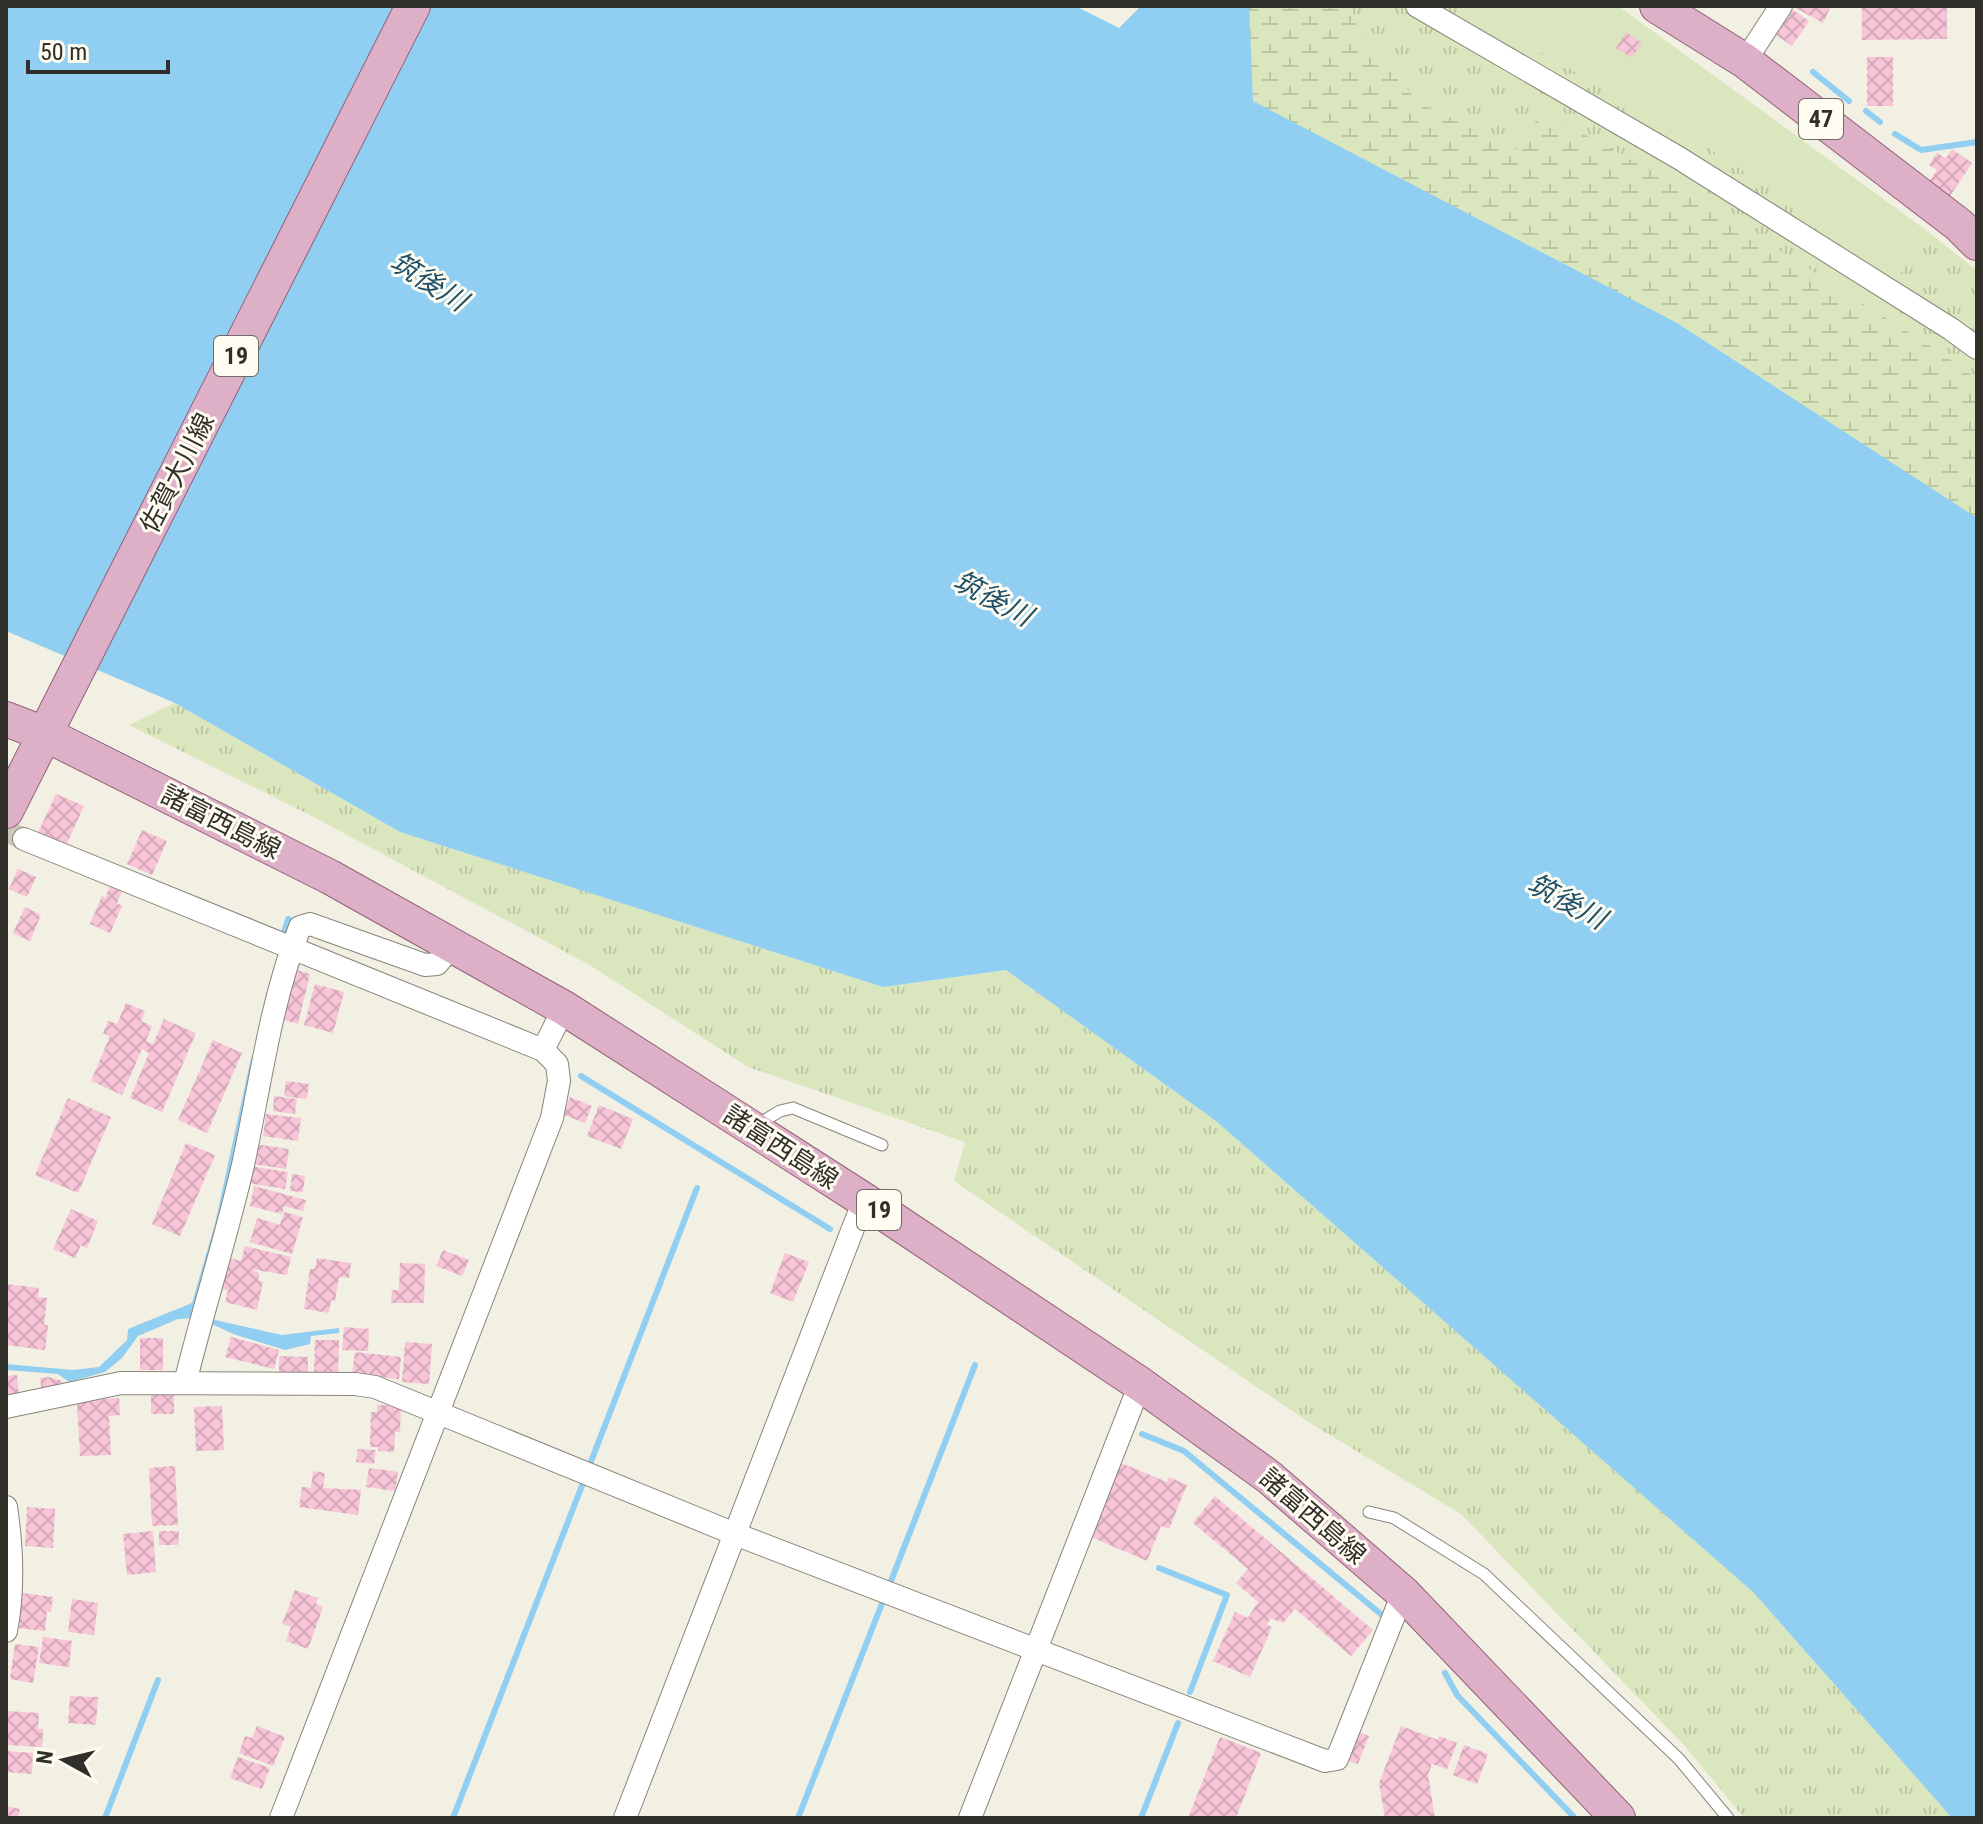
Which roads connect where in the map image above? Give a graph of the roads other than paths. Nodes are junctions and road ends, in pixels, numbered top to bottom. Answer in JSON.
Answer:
{"nodes":[{"id":1,"x":413,"y":6,"type":"edge"},
{"id":2,"x":1417,"y":6,"type":"edge"},
{"id":3,"x":1657,"y":6,"type":"edge"},
{"id":4,"x":1781,"y":6,"type":"edge"},
{"id":5,"x":1745,"y":61,"type":"junction"},
{"id":6,"x":1977,"y":243,"type":"edge"},
{"id":7,"x":1977,"y":348,"type":"edge"},
{"id":8,"x":6,"y":719,"type":"edge"},
{"id":9,"x":52,"y":720,"type":"junction"},
{"id":10,"x":15,"y":825,"type":"edge"},
{"id":11,"x":452,"y":946,"type":"junction"},
{"id":12,"x":291,"y":949,"type":"junction"},
{"id":13,"x":564,"y":1008,"type":"junction"},
{"id":14,"x":543,"y":1050,"type":"junction"},
{"id":15,"x":751,"y":1128,"type":"junction"},
{"id":16,"x":882,"y":1145,"type":"dead end"},
{"id":17,"x":864,"y":1200,"type":"junction"},
{"id":18,"x":185,"y":1383,"type":"junction"},
{"id":19,"x":1140,"y":1384,"type":"junction"},
{"id":20,"x":6,"y":1407,"type":"edge"},
{"id":21,"x":436,"y":1414,"type":"junction"},
{"id":22,"x":6,"y":1507,"type":"edge"},
{"id":23,"x":1369,"y":1512,"type":"dead end"},
{"id":24,"x":735,"y":1534,"type":"junction"},
{"id":25,"x":1403,"y":1593,"type":"junction"},
{"id":26,"x":6,"y":1631,"type":"edge"},
{"id":27,"x":1035,"y":1648,"type":"junction"},
{"id":28,"x":281,"y":1818,"type":"edge"},
{"id":29,"x":625,"y":1818,"type":"edge"},
{"id":30,"x":970,"y":1818,"type":"edge"},
{"id":31,"x":1618,"y":1818,"type":"edge"},
{"id":32,"x":1728,"y":1818,"type":"edge"}],
"edges":[{"from":1,"to":9,"type":"main road","name":"佐賀大川線","number":"19"},
{"from":2,"to":7,"type":"street"},
{"from":3,"to":5,"type":"main road","number":"47"},
{"from":4,"to":5,"type":"street"},
{"from":5,"to":6,"type":"main road","number":"47"},
{"from":8,"to":9,"type":"main road","name":"諸富西島線","number":"19"},
{"from":9,"to":10,"type":"main road","name":"佐賀大川線"},
{"from":9,"to":11,"type":"main road","name":"諸富西島線","number":"19"},
{"from":10,"to":12,"type":"street"},
{"from":11,"to":12,"type":"street"},
{"from":11,"to":13,"type":"main road","name":"諸富西島線","number":"19"},
{"from":12,"to":14,"type":"street"},
{"from":12,"to":18,"type":"street"},
{"from":13,"to":14,"type":"street"},
{"from":13,"to":15,"type":"main road","name":"諸富西島線","number":"19"},
{"from":14,"to":21,"type":"street"},
{"from":15,"to":16,"type":"lane"},
{"from":15,"to":17,"type":"main road","name":"諸富西島線","number":"19"},
{"from":17,"to":19,"type":"main road","name":"諸富西島線","number":"19"},
{"from":17,"to":24,"type":"street"},
{"from":18,"to":20,"type":"street"},
{"from":18,"to":21,"type":"street"},
{"from":19,"to":25,"type":"main road","name":"諸富西島線","number":"19"},
{"from":19,"to":27,"type":"street"},
{"from":21,"to":24,"type":"street"},
{"from":21,"to":28,"type":"street"},
{"from":22,"to":26,"type":"street"},
{"from":23,"to":32,"type":"lane"},
{"from":24,"to":27,"type":"street"},
{"from":24,"to":29,"type":"street"},
{"from":25,"to":27,"type":"street"},
{"from":25,"to":31,"type":"main road","name":"諸富西島線","number":"19"},
{"from":27,"to":30,"type":"street"}]}
